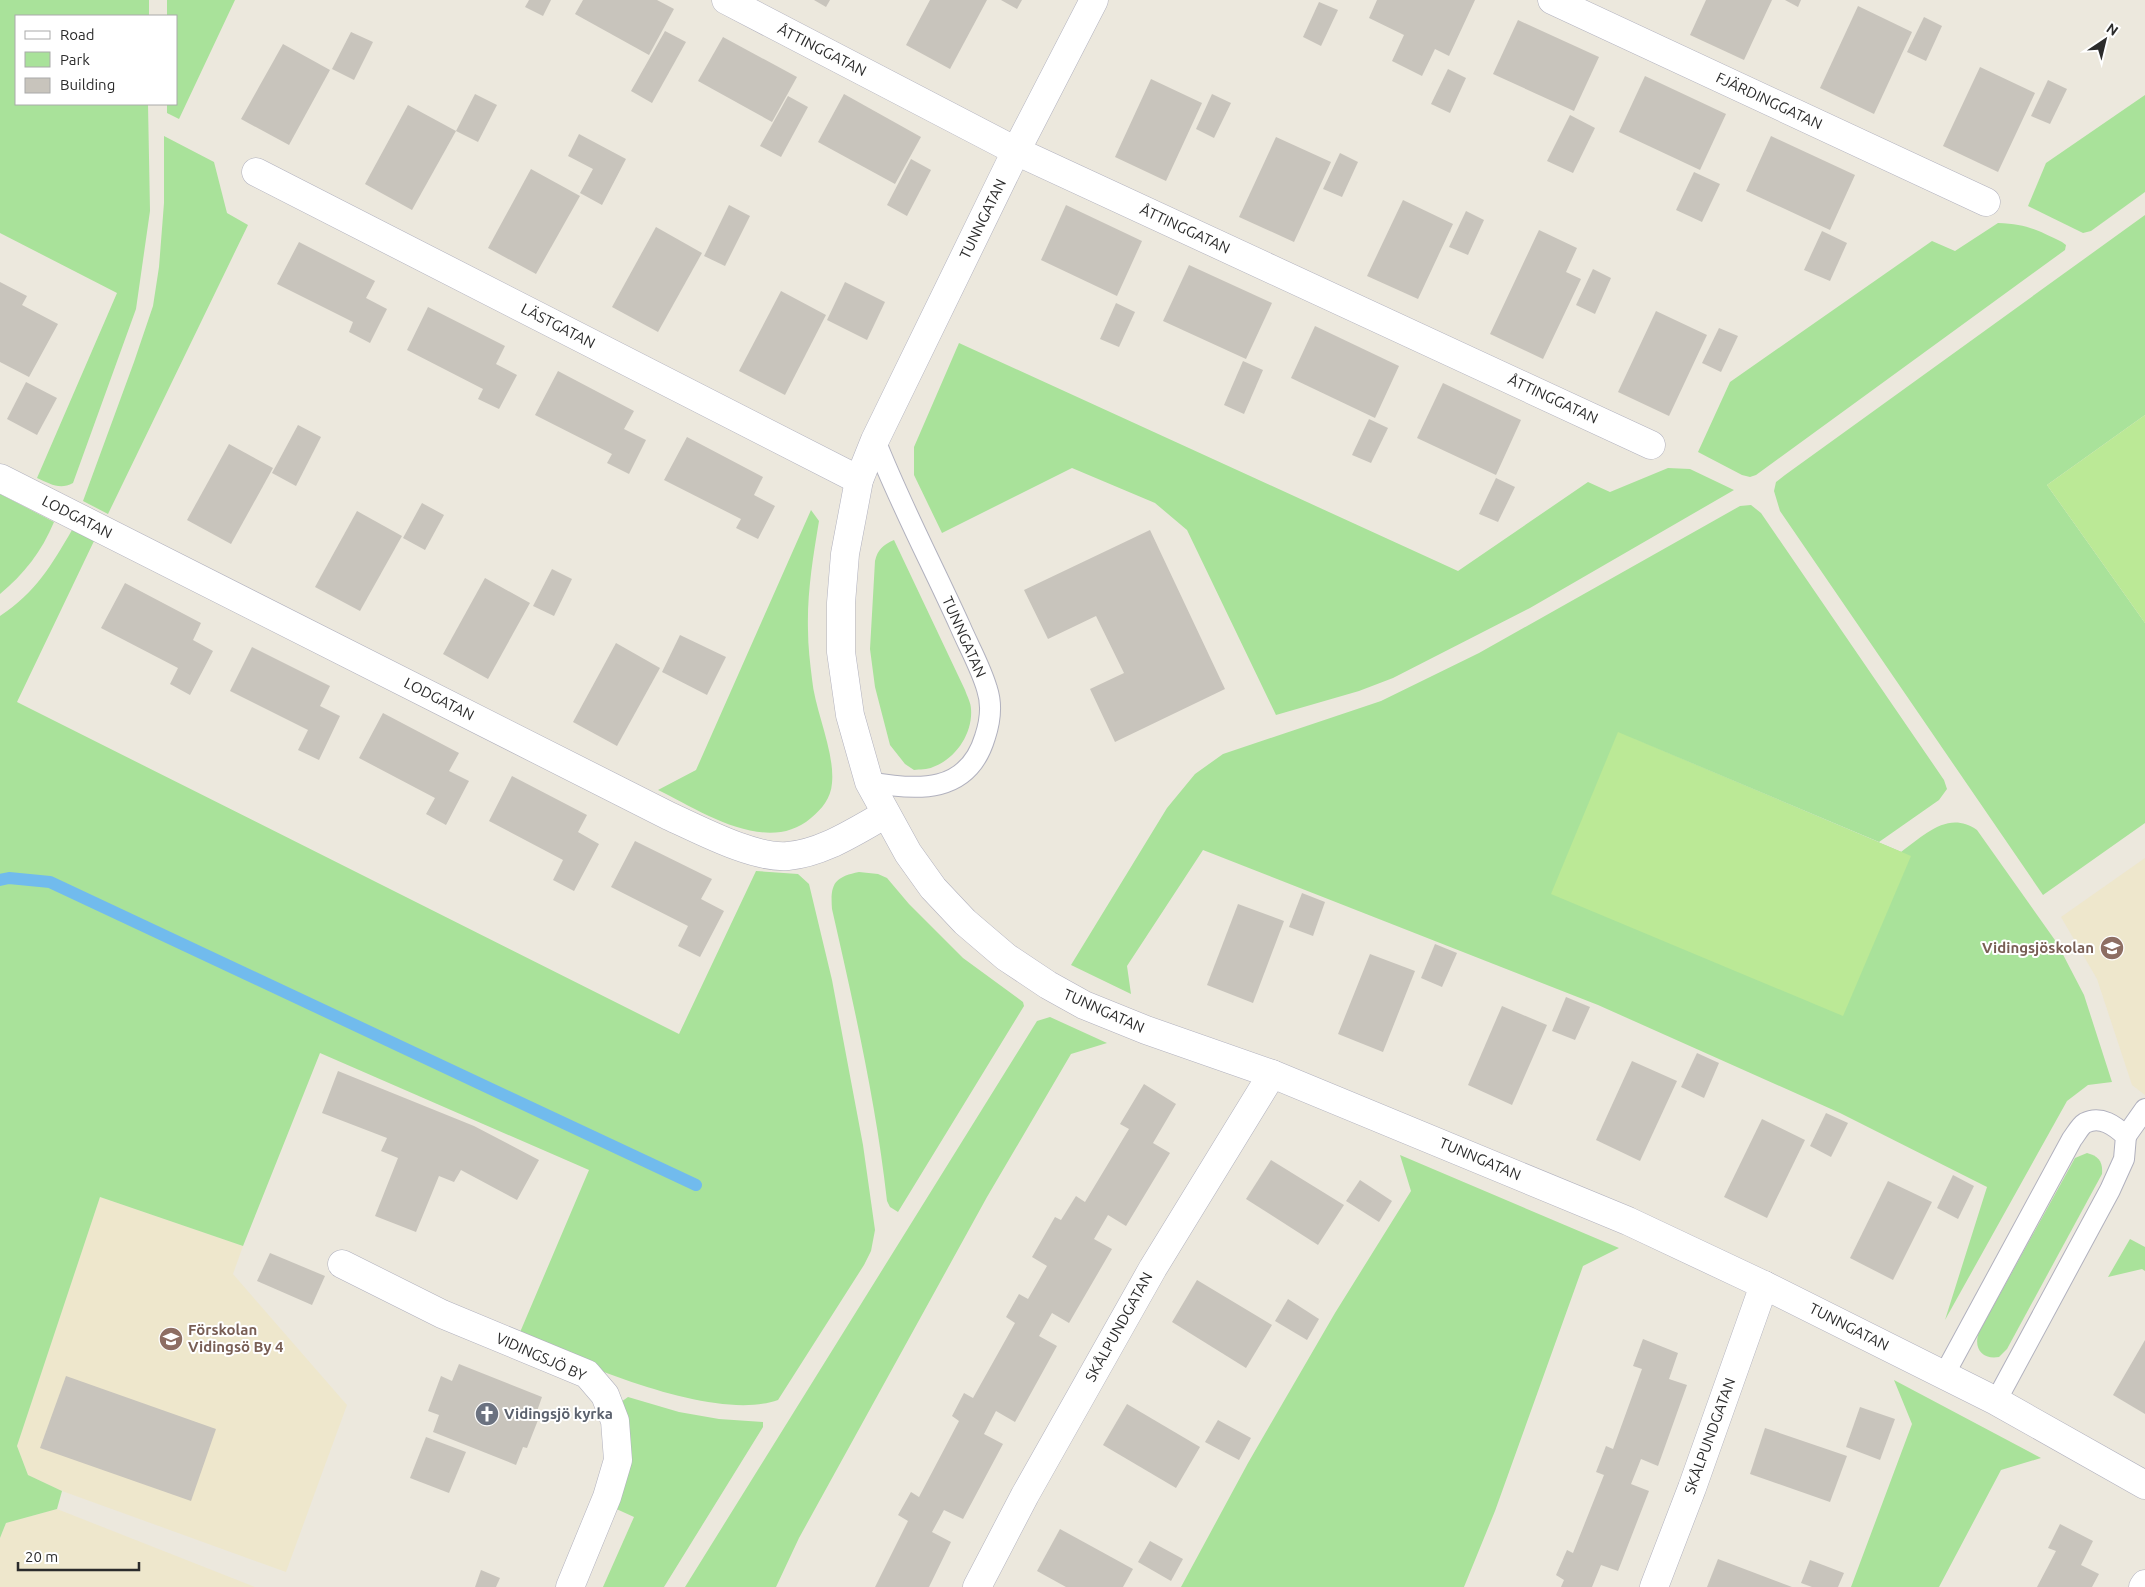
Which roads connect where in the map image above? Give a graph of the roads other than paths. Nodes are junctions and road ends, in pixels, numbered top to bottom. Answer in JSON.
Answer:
{"nodes":[{"id":1,"x":726,"y":0,"type":"edge"},
{"id":2,"x":1094,"y":0,"type":"edge"},
{"id":3,"x":1552,"y":0,"type":"edge"},
{"id":4,"x":1016,"y":151,"type":"junction"},
{"id":5,"x":256,"y":172,"type":"dead end"},
{"id":6,"x":1986,"y":202,"type":"dead end"},
{"id":7,"x":875,"y":440,"type":"junction"},
{"id":8,"x":1651,"y":445,"type":"dead end"},
{"id":9,"x":0,"y":478,"type":"edge"},
{"id":10,"x":859,"y":480,"type":"junction"},
{"id":11,"x":870,"y":782,"type":"junction"},
{"id":12,"x":886,"y":814,"type":"junction"},
{"id":13,"x":1272,"y":1074,"type":"junction"},
{"id":14,"x":2145,"y":1109,"type":"edge"},
{"id":15,"x":2126,"y":1136,"type":"junction"},
{"id":16,"x":342,"y":1264,"type":"dead end"},
{"id":17,"x":1764,"y":1285,"type":"junction"},
{"id":18,"x":1944,"y":1375,"type":"junction"},
{"id":19,"x":1996,"y":1401,"type":"junction"},
{"id":20,"x":2145,"y":1485,"type":"edge"},
{"id":21,"x":570,"y":1587,"type":"edge"},
{"id":22,"x":977,"y":1587,"type":"edge"},
{"id":23,"x":1654,"y":1587,"type":"edge"}],
"edges":[{"from":1,"to":4,"type":"street","name":"ÅTTINGGATAN"},
{"from":2,"to":4,"type":"street","name":"TUNNGATAN"},
{"from":3,"to":6,"type":"street","name":"FJÄRDINGGATAN"},
{"from":4,"to":7,"type":"street","name":"TUNNGATAN"},
{"from":4,"to":8,"type":"street","name":"ÅTTINGGATAN"},
{"from":5,"to":10,"type":"street","name":"LÄSTGATAN"},
{"from":7,"to":10,"type":"street","name":"TUNNGATAN"},
{"from":7,"to":11,"type":"lane","name":"TUNNGATAN"},
{"from":9,"to":12,"type":"street","name":"LODGATAN"},
{"from":10,"to":11,"type":"street","name":"TUNNGATAN"},
{"from":11,"to":12,"type":"street","name":"TUNNGATAN"},
{"from":12,"to":13,"type":"street","name":"TUNNGATAN"},
{"from":13,"to":17,"type":"street","name":"TUNNGATAN"},
{"from":13,"to":22,"type":"street","name":"SKÅLPUNDGATAN"},
{"from":14,"to":15,"type":"lane"},
{"from":15,"to":18,"type":"lane"},
{"from":15,"to":19,"type":"lane"},
{"from":16,"to":21,"type":"street","name":"VIDINGSJÖ BY"},
{"from":17,"to":18,"type":"street","name":"TUNNGATAN"},
{"from":17,"to":23,"type":"street","name":"SKÅLPUNDGATAN"},
{"from":18,"to":19,"type":"street","name":"TUNNGATAN"},
{"from":19,"to":20,"type":"street","name":"TUNNGATAN"}]}
